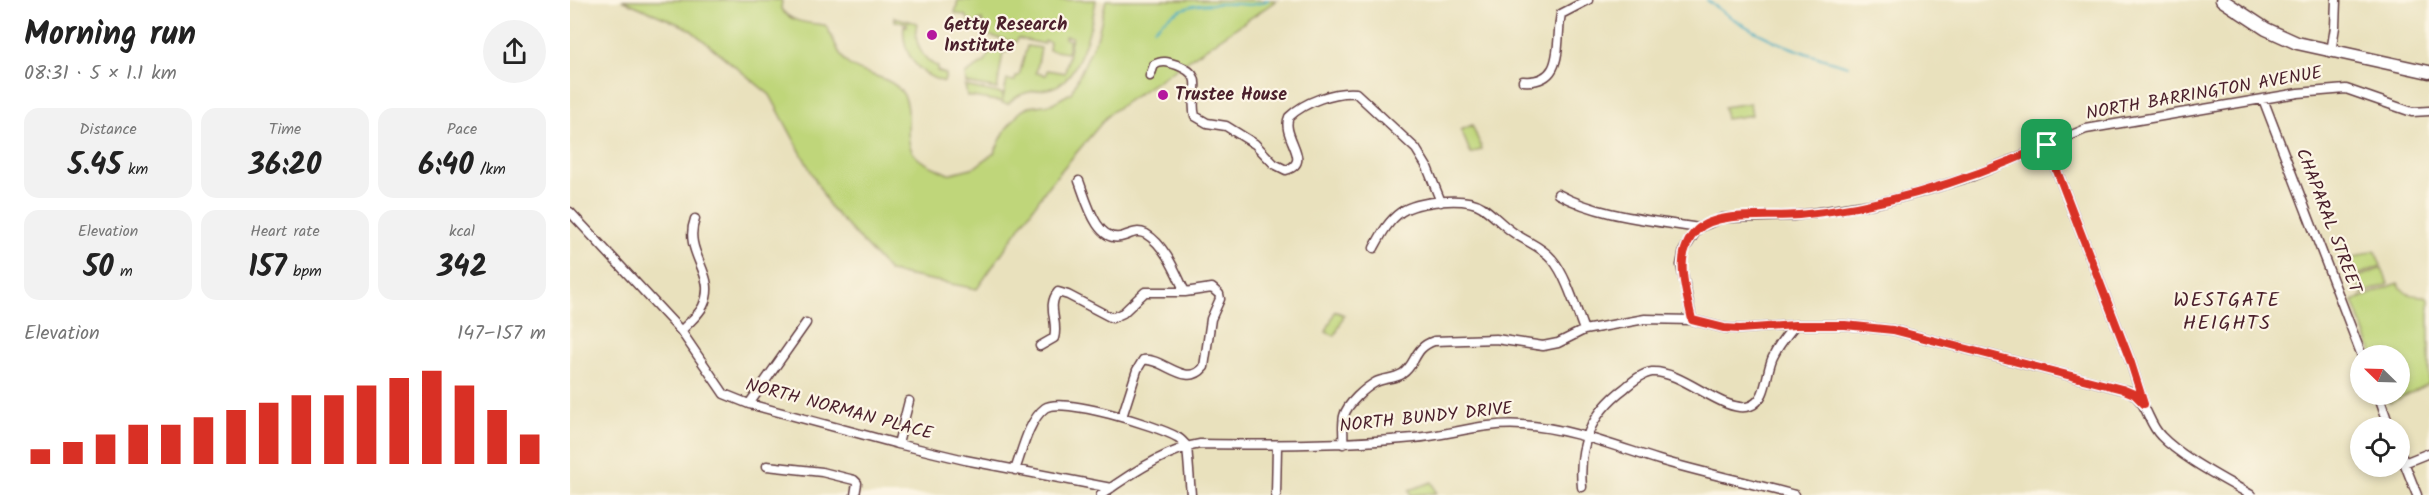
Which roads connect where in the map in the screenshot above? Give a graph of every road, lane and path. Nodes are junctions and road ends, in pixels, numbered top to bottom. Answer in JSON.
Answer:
{"nodes":[{"id":1,"x":1588,"y":0,"type":"edge"},
{"id":2,"x":2222,"y":0,"type":"edge"},
{"id":3,"x":2336,"y":0,"type":"edge"},
{"id":4,"x":2331,"y":52,"type":"junction"},
{"id":5,"x":2429,"y":72,"type":"edge"},
{"id":6,"x":1150,"y":76,"type":"dead end"},
{"id":7,"x":1523,"y":81,"type":"dead end"},
{"id":8,"x":2263,"y":99,"type":"junction"},
{"id":9,"x":2429,"y":111,"type":"edge"},
{"id":10,"x":2047,"y":145,"type":"junction"},
{"id":11,"x":1079,"y":181,"type":"dead end"},
{"id":12,"x":1558,"y":194,"type":"dead end"},
{"id":13,"x":1442,"y":202,"type":"junction"},
{"id":14,"x":570,"y":212,"type":"edge"},
{"id":15,"x":695,"y":219,"type":"dead end"},
{"id":16,"x":1698,"y":228,"type":"junction"},
{"id":17,"x":1374,"y":248,"type":"dead end"},
{"id":18,"x":1185,"y":292,"type":"junction"},
{"id":19,"x":1692,"y":320,"type":"junction"},
{"id":20,"x":806,"y":323,"type":"dead end"},
{"id":21,"x":1795,"y":325,"type":"junction"},
{"id":22,"x":1584,"y":330,"type":"junction"},
{"id":23,"x":681,"y":331,"type":"junction"},
{"id":24,"x":2358,"y":345,"type":"edge"},
{"id":25,"x":1041,"y":346,"type":"dead end"},
{"id":26,"x":909,"y":401,"type":"dead end"},
{"id":27,"x":2144,"y":404,"type":"junction"},
{"id":28,"x":749,"y":405,"type":"junction"},
{"id":29,"x":1122,"y":417,"type":"junction"},
{"id":30,"x":1588,"y":437,"type":"junction"},
{"id":31,"x":898,"y":444,"type":"junction"},
{"id":32,"x":1343,"y":444,"type":"junction"},
{"id":33,"x":1187,"y":446,"type":"junction"},
{"id":34,"x":1277,"y":446,"type":"junction"},
{"id":35,"x":2429,"y":453,"type":"edge"},
{"id":36,"x":2410,"y":461,"type":"edge"},
{"id":37,"x":767,"y":466,"type":"dead end"},
{"id":38,"x":1015,"y":470,"type":"junction"},
{"id":39,"x":2410,"y":477,"type":"edge"},
{"id":40,"x":1582,"y":487,"type":"dead end"},
{"id":41,"x":1110,"y":488,"type":"junction"},
{"id":42,"x":855,"y":495,"type":"edge"},
{"id":43,"x":1101,"y":495,"type":"edge"},
{"id":44,"x":1191,"y":495,"type":"edge"},
{"id":45,"x":1276,"y":495,"type":"edge"},
{"id":46,"x":1795,"y":495,"type":"edge"},
{"id":47,"x":2251,"y":495,"type":"edge"},
{"id":48,"x":2417,"y":495,"type":"edge"}],
"edges":[{"from":1,"to":7,"type":"street"},
{"from":2,"to":4,"type":"main road"},
{"from":3,"to":4,"type":"street"},
{"from":4,"to":5,"type":"main road"},
{"from":6,"to":13,"type":"street"},
{"from":8,"to":9,"type":"street","name":"NORTH BARRINGTON AVENUE"},
{"from":8,"to":10,"type":"street","name":"NORTH BARRINGTON AVENUE"},
{"from":8,"to":24,"type":"street","name":"CHAPARAL STREET"},
{"from":10,"to":16,"type":"street","name":"NORTH BARRINGTON AVENUE"},
{"from":10,"to":27,"type":"street"},
{"from":11,"to":18,"type":"street"},
{"from":12,"to":16,"type":"street"},
{"from":13,"to":17,"type":"street"},
{"from":13,"to":22,"type":"street"},
{"from":14,"to":23,"type":"street","name":"NORTH NORMAN PLACE"},
{"from":15,"to":23,"type":"street"},
{"from":16,"to":19,"type":"street"},
{"from":18,"to":25,"type":"street"},
{"from":18,"to":29,"type":"street"},
{"from":19,"to":21,"type":"street"},
{"from":19,"to":22,"type":"street"},
{"from":20,"to":28,"type":"street"},
{"from":21,"to":27,"type":"street"},
{"from":21,"to":30,"type":"street"},
{"from":22,"to":32,"type":"street"},
{"from":23,"to":28,"type":"street","name":"NORTH NORMAN PLACE"},
{"from":26,"to":31,"type":"street"},
{"from":27,"to":47,"type":"street"},
{"from":28,"to":31,"type":"street","name":"NORTH NORMAN PLACE"},
{"from":29,"to":33,"type":"street"},
{"from":29,"to":38,"type":"street"},
{"from":30,"to":32,"type":"street","name":"NORTH BUNDY DRIVE"},
{"from":30,"to":40,"type":"street"},
{"from":30,"to":46,"type":"street","name":"NORTH BUNDY DRIVE"},
{"from":31,"to":38,"type":"street","name":"NORTH NORMAN PLACE"},
{"from":32,"to":34,"type":"street","name":"NORTH BUNDY DRIVE"},
{"from":33,"to":34,"type":"street","name":"NORTH BUNDY DRIVE"},
{"from":33,"to":41,"type":"street","name":"NORTH BUNDY DRIVE"},
{"from":33,"to":44,"type":"street"},
{"from":34,"to":45,"type":"street"},
{"from":35,"to":36,"type":"street"},
{"from":37,"to":42,"type":"street"},
{"from":38,"to":41,"type":"street","name":"NORTH NORMAN PLACE"},
{"from":39,"to":48,"type":"street"},
{"from":41,"to":43,"type":"street","name":"NORTH BUNDY DRIVE"}]}
